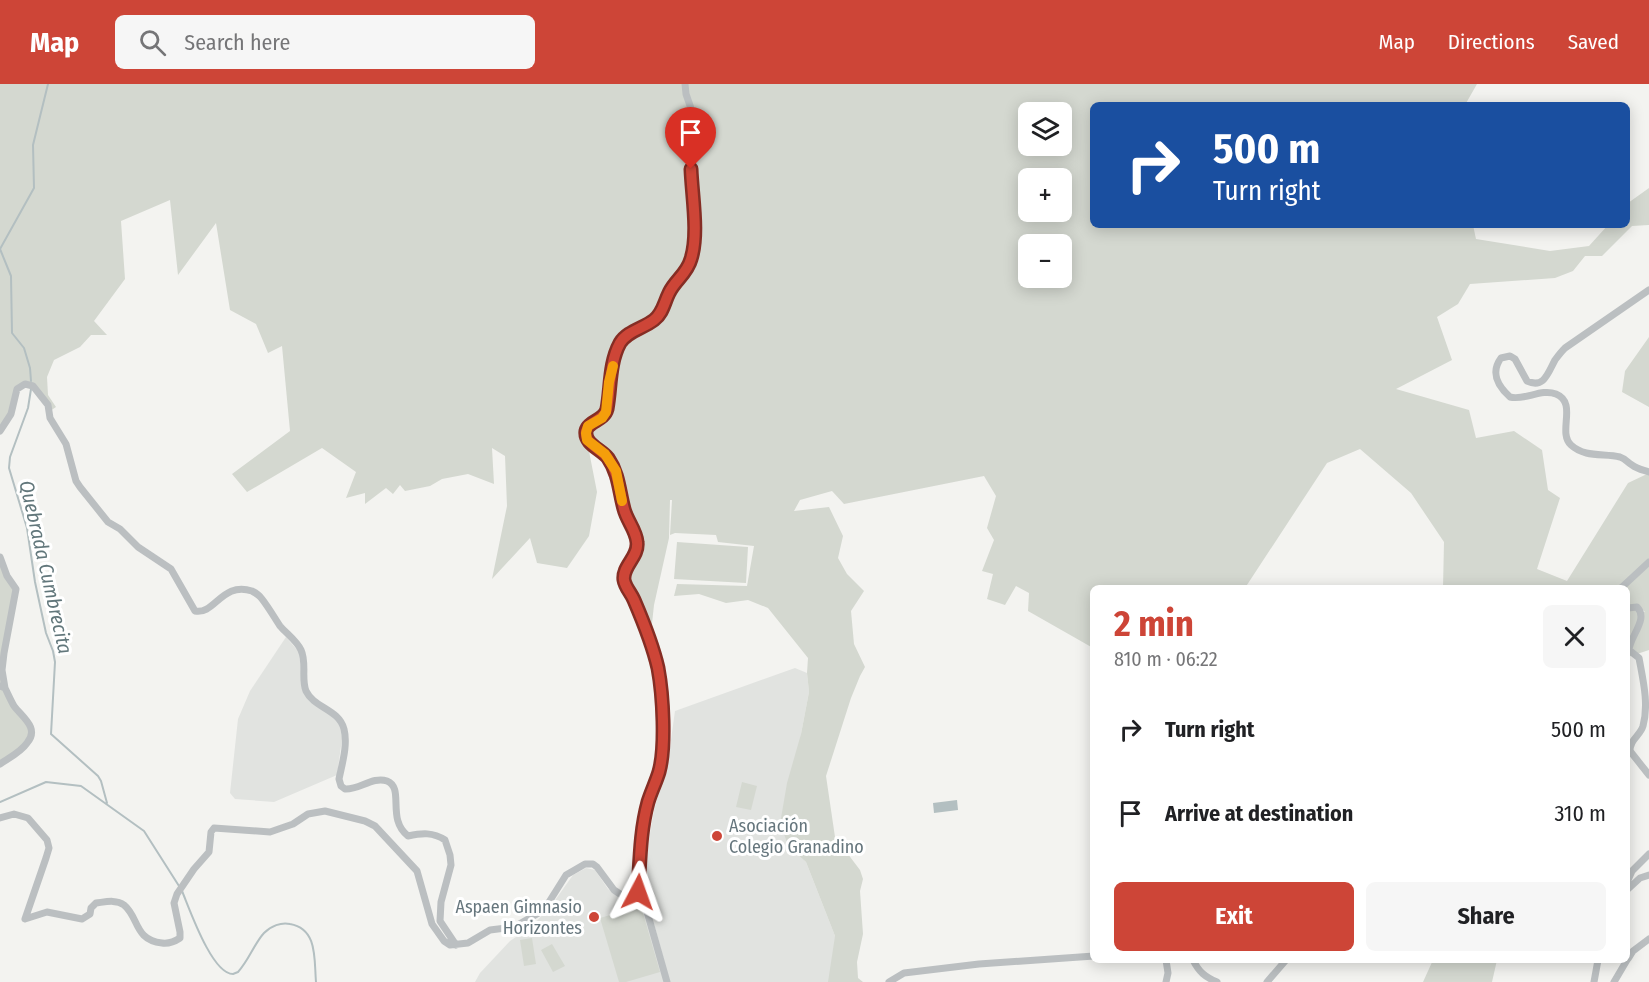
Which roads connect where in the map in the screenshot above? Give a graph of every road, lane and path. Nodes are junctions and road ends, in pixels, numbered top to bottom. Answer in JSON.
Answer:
{"nodes":[{"id":1,"x":685,"y":84,"type":"edge"},
{"id":2,"x":1649,"y":290,"type":"edge"},
{"id":3,"x":0,"y":431,"type":"edge"},
{"id":4,"x":1649,"y":472,"type":"edge"},
{"id":5,"x":0,"y":557,"type":"edge"},
{"id":6,"x":1649,"y":562,"type":"edge"},
{"id":7,"x":1624,"y":585,"type":"edge"},
{"id":8,"x":1630,"y":608,"type":"edge"},
{"id":9,"x":1630,"y":646,"type":"edge"},
{"id":10,"x":1630,"y":652,"type":"edge"},
{"id":11,"x":3,"y":687,"type":"edge"},
{"id":12,"x":1630,"y":751,"type":"edge"},
{"id":13,"x":1630,"y":751,"type":"edge"},
{"id":14,"x":0,"y":764,"type":"edge"},
{"id":15,"x":1649,"y":775,"type":"edge"},
{"id":16,"x":0,"y":818,"type":"edge"},
{"id":17,"x":1649,"y":854,"type":"edge"},
{"id":18,"x":1649,"y":875,"type":"edge"},
{"id":19,"x":1630,"y":876,"type":"edge"},
{"id":20,"x":1630,"y":887,"type":"edge"},
{"id":21,"x":638,"y":892,"type":"junction"},
{"id":22,"x":1649,"y":939,"type":"edge"},
{"id":23,"x":456,"y":945,"type":"junction"},
{"id":24,"x":1090,"y":956,"type":"edge"},
{"id":25,"x":1630,"y":956,"type":"edge"},
{"id":26,"x":1166,"y":963,"type":"edge"},
{"id":27,"x":1194,"y":963,"type":"edge"},
{"id":28,"x":1283,"y":963,"type":"edge"},
{"id":29,"x":1597,"y":963,"type":"edge"},
{"id":30,"x":1625,"y":963,"type":"edge"},
{"id":31,"x":667,"y":982,"type":"edge"},
{"id":32,"x":889,"y":982,"type":"edge"},
{"id":33,"x":1167,"y":982,"type":"edge"},
{"id":34,"x":1217,"y":982,"type":"edge"},
{"id":35,"x":1267,"y":982,"type":"edge"},
{"id":36,"x":1594,"y":982,"type":"edge"},
{"id":37,"x":1614,"y":982,"type":"edge"}],
"edges":[{"from":1,"to":21,"type":"street"},
{"from":2,"to":4,"type":"street"},
{"from":3,"to":23,"type":"street"},
{"from":5,"to":11,"type":"street"},
{"from":6,"to":7,"type":"street"},
{"from":8,"to":9,"type":"street"},
{"from":10,"to":13,"type":"street"},
{"from":11,"to":14,"type":"street"},
{"from":12,"to":15,"type":"street"},
{"from":16,"to":23,"type":"street"},
{"from":17,"to":19,"type":"street"},
{"from":18,"to":20,"type":"street"},
{"from":21,"to":23,"type":"street"},
{"from":21,"to":31,"type":"street"},
{"from":22,"to":25,"type":"street"},
{"from":24,"to":32,"type":"street"},
{"from":26,"to":33,"type":"street"},
{"from":27,"to":34,"type":"street"},
{"from":28,"to":35,"type":"street"},
{"from":29,"to":36,"type":"street"},
{"from":30,"to":37,"type":"street"}]}
